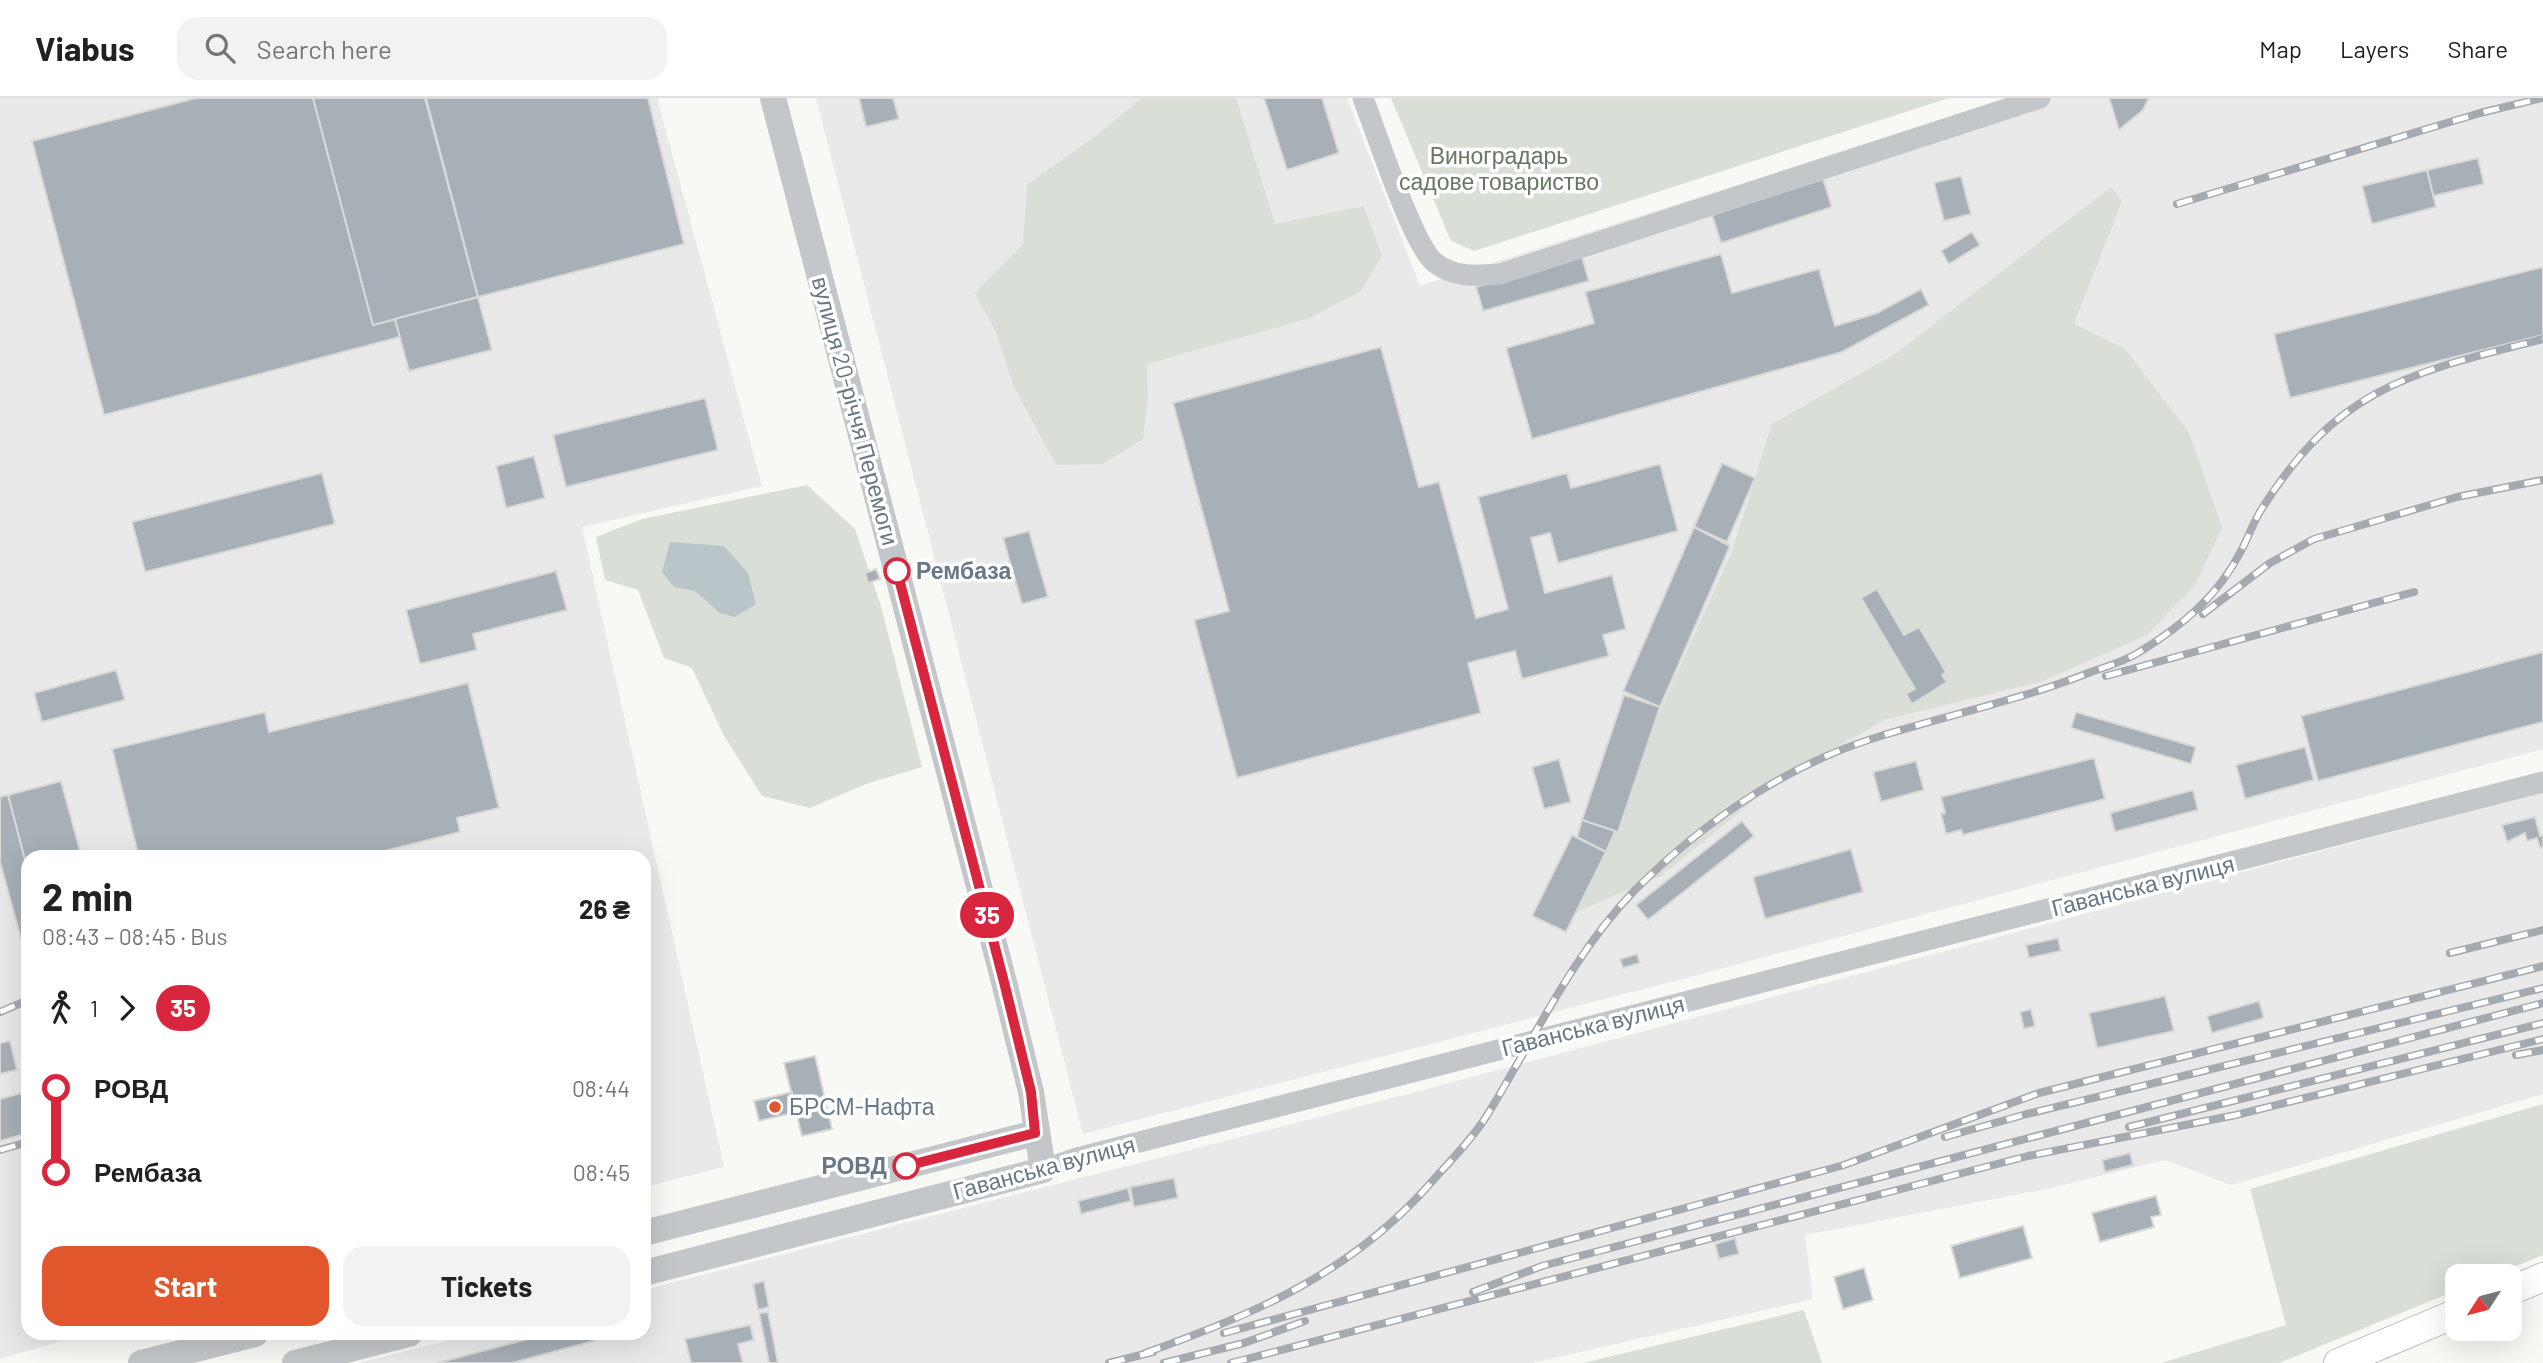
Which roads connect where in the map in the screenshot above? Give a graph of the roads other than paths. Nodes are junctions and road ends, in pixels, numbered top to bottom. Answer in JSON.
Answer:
{"nodes":[{"id":1,"x":773,"y":98,"type":"edge"},
{"id":2,"x":1363,"y":98,"type":"edge"},
{"id":3,"x":2040,"y":98,"type":"edge"},
{"id":4,"x":2543,"y":782,"type":"edge"},
{"id":5,"x":1035,"y":1133,"type":"junction"},
{"id":6,"x":1043,"y":1170,"type":"junction"},
{"id":7,"x":651,"y":1231,"type":"edge"},
{"id":8,"x":651,"y":1271,"type":"edge"},
{"id":9,"x":2543,"y":1277,"type":"edge"},
{"id":10,"x":2522,"y":1286,"type":"edge"},
{"id":11,"x":2445,"y":1318,"type":"edge"},
{"id":12,"x":231,"y":1340,"type":"edge"},
{"id":13,"x":385,"y":1340,"type":"edge"},
{"id":14,"x":141,"y":1363,"type":"edge"},
{"id":15,"x":295,"y":1363,"type":"edge"},
{"id":16,"x":2338,"y":1363,"type":"edge"}],
"edges":[{"from":1,"to":5,"type":"street","name":"вулиця 20-річчя Перемоги"},
{"from":2,"to":3,"type":"street"},
{"from":4,"to":6,"type":"street","name":"Гаванська вулиця"},
{"from":5,"to":6,"type":"street","name":"вулиця 20-річчя Перемоги"},
{"from":5,"to":7,"type":"street","name":"Гаванська вулиця"},
{"from":6,"to":8,"type":"street","name":"Гаванська вулиця"},
{"from":9,"to":10,"type":"main road"},
{"from":11,"to":16,"type":"main road"},
{"from":12,"to":14,"type":"street"},
{"from":13,"to":15,"type":"street"}]}
